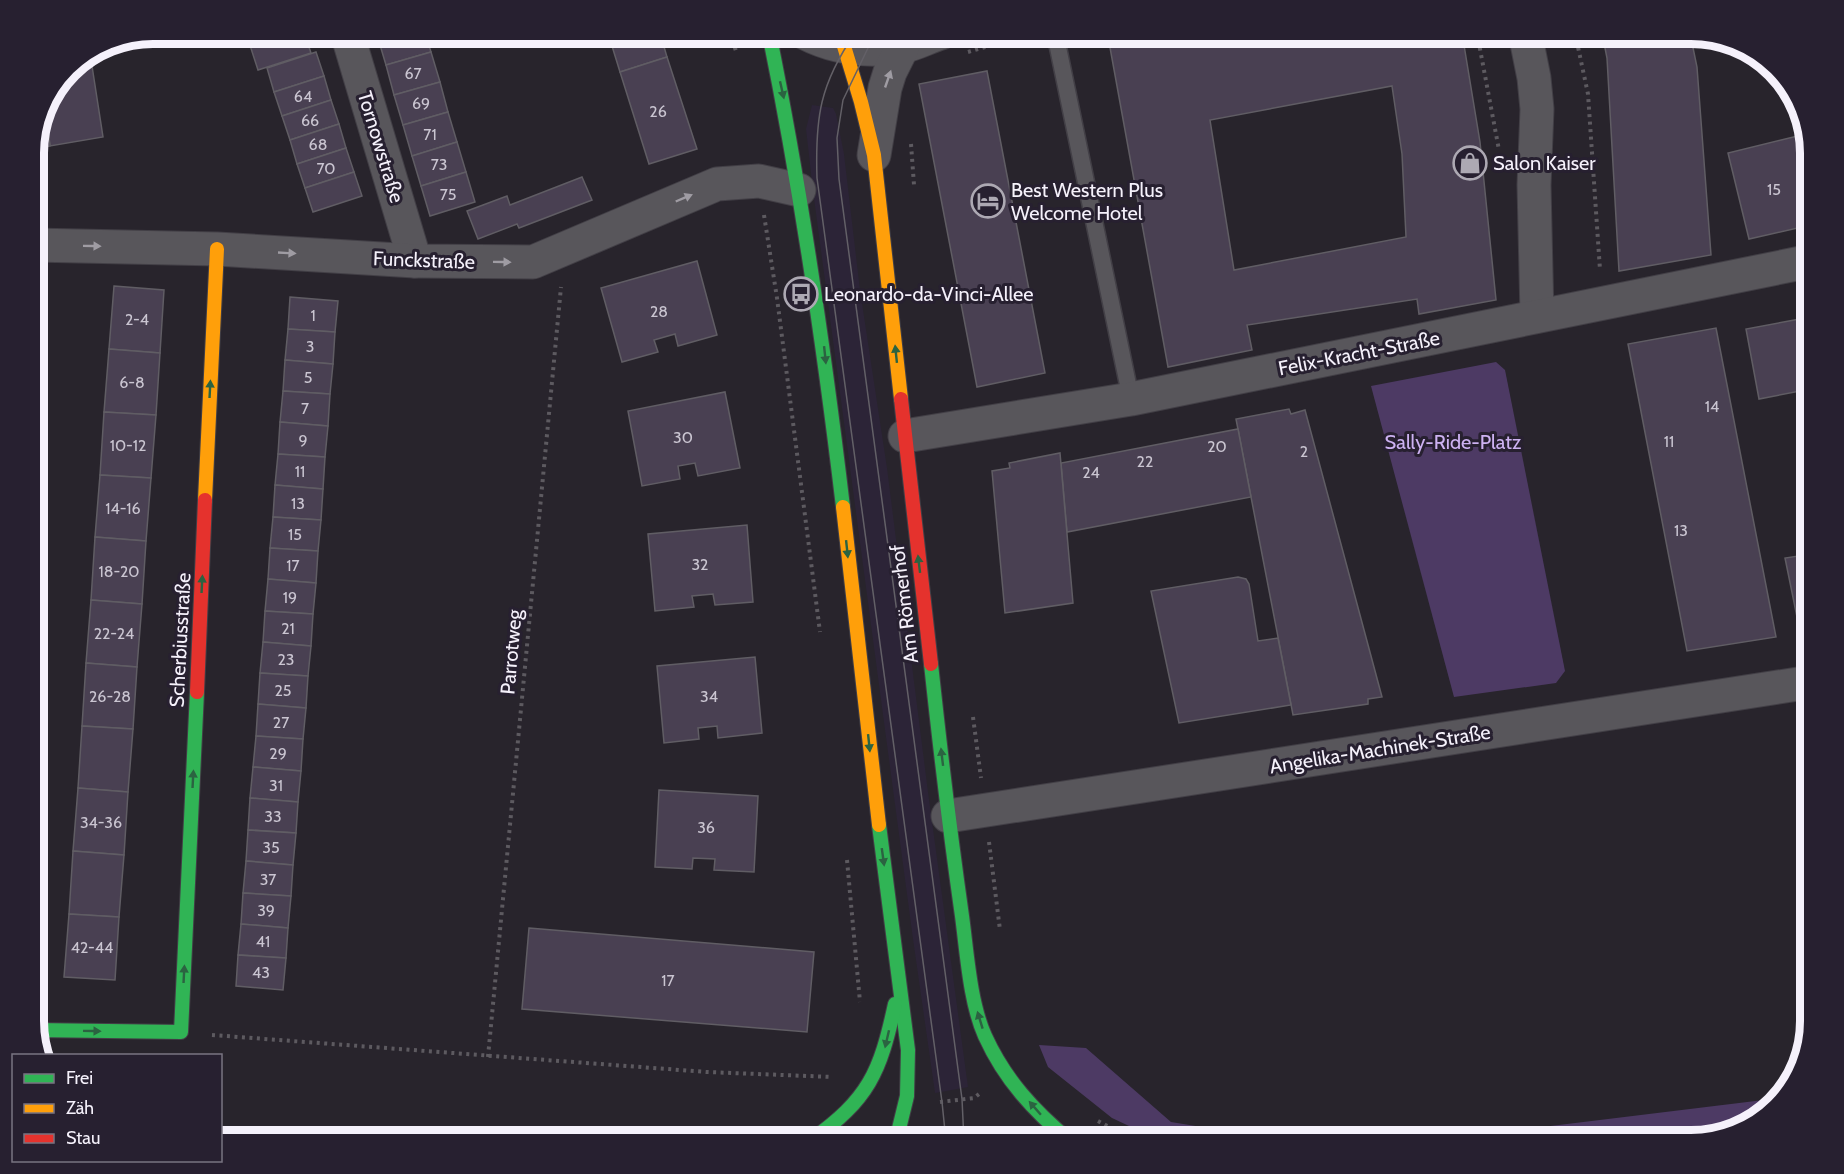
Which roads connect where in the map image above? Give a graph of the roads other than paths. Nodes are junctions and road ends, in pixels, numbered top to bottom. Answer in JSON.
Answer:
{"nodes":[{"id":1,"x":350,"y":44,"type":"edge"},
{"id":2,"x":772,"y":44,"type":"edge"},
{"id":3,"x":844,"y":44,"type":"edge"},
{"id":4,"x":883,"y":44,"type":"edge"},
{"id":5,"x":909,"y":44,"type":"edge"},
{"id":6,"x":1057,"y":44,"type":"edge"},
{"id":7,"x":1527,"y":44,"type":"edge"},
{"id":8,"x":903,"y":46,"type":"junction"},
{"id":9,"x":874,"y":155,"type":"junction"},
{"id":10,"x":799,"y":190,"type":"junction"},
{"id":11,"x":44,"y":245,"type":"edge"},
{"id":12,"x":217,"y":249,"type":"junction"},
{"id":13,"x":415,"y":261,"type":"junction"},
{"id":14,"x":1800,"y":263,"type":"edge"},
{"id":15,"x":1538,"y":316,"type":"junction"},
{"id":16,"x":1131,"y":399,"type":"junction"},
{"id":17,"x":905,"y":436,"type":"junction"},
{"id":18,"x":1800,"y":684,"type":"edge"},
{"id":19,"x":948,"y":816,"type":"junction"},
{"id":20,"x":901,"y":982,"type":"junction"},
{"id":21,"x":44,"y":1030,"type":"edge"},
{"id":22,"x":826,"y":1130,"type":"edge"},
{"id":23,"x":899,"y":1130,"type":"edge"},
{"id":24,"x":1057,"y":1130,"type":"edge"}],
"edges":[{"from":1,"to":13,"type":"street","name":"Tornowstraße"},
{"from":2,"to":10,"type":"main road","one_way":true},
{"from":3,"to":9,"type":"main road","name":"Am Römerhof"},
{"from":4,"to":8,"type":"street"},
{"from":5,"to":8,"type":"street"},
{"from":6,"to":16,"type":"lane"},
{"from":7,"to":15,"type":"street"},
{"from":9,"to":8,"type":"street","one_way":true},
{"from":17,"to":9,"type":"main road","name":"Am Römerhof","one_way":true},
{"from":13,"to":10,"type":"street","name":"Funckstraße","one_way":true},
{"from":10,"to":20,"type":"main road","one_way":true},
{"from":11,"to":12,"type":"street","name":"Funckstraße","one_way":true},
{"from":12,"to":13,"type":"street","name":"Funckstraße","one_way":true},
{"from":21,"to":12,"type":"main road","name":"Scherbiusstraße","one_way":true},
{"from":14,"to":15,"type":"street","name":"Felix-Kracht-Straße"},
{"from":15,"to":16,"type":"street","name":"Felix-Kracht-Straße"},
{"from":16,"to":17,"type":"street","name":"Felix-Kracht-Straße"},
{"from":19,"to":17,"type":"main road","name":"Am Römerhof","one_way":true},
{"from":18,"to":19,"type":"street","name":"Angelika-Machinek-Straße"},
{"from":24,"to":19,"type":"main road","name":"Am Römerhof","one_way":true},
{"from":20,"to":22,"type":"main road","one_way":true},
{"from":20,"to":23,"type":"main road"}]}
